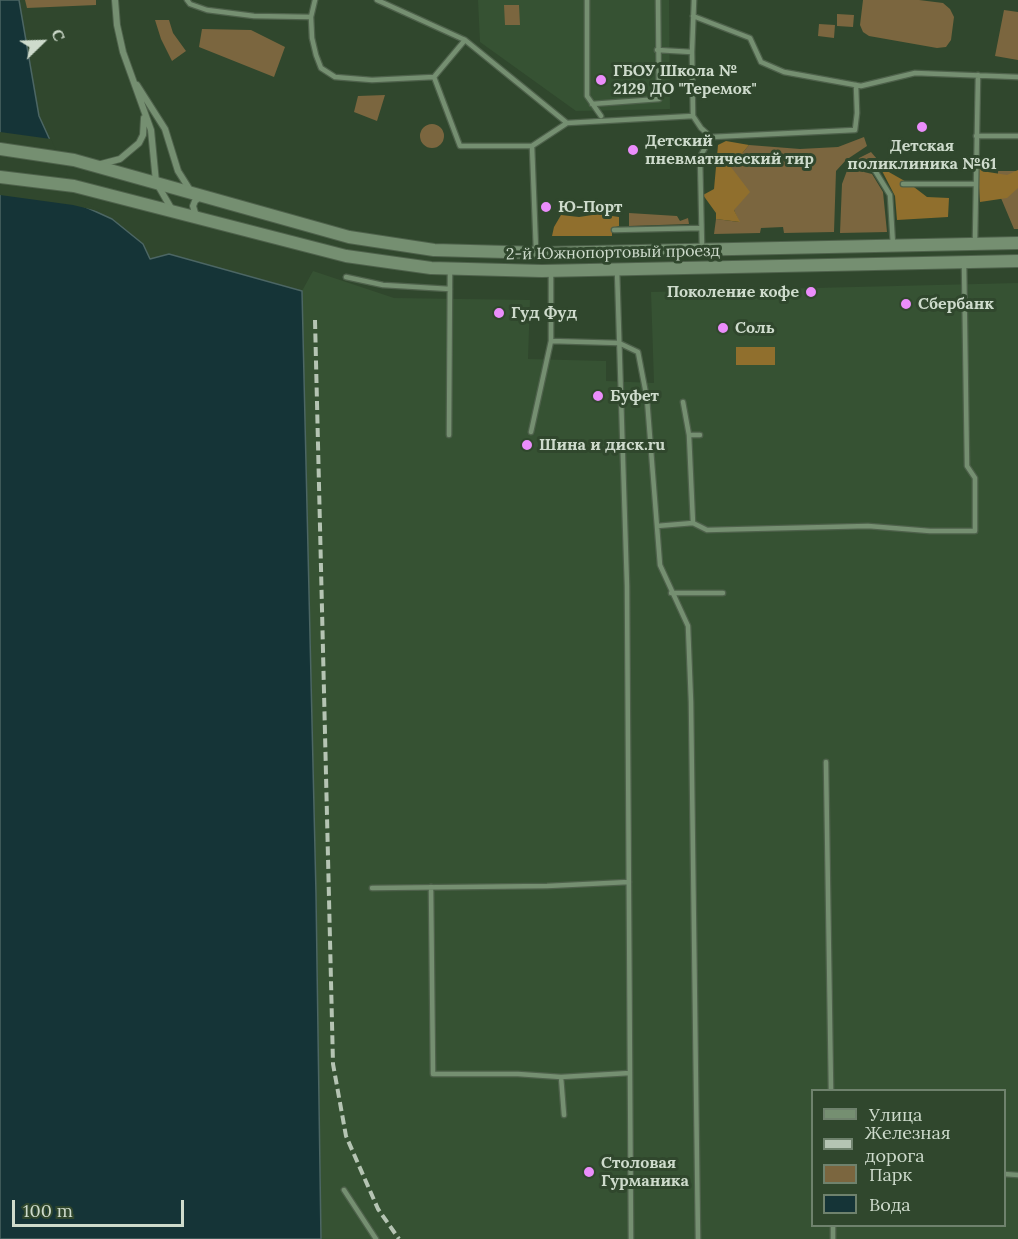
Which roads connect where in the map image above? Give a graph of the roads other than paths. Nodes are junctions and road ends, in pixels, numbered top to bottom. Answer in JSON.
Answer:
{"nodes":[{"id":1,"x":115,"y":0,"type":"edge"},
{"id":2,"x":187,"y":0,"type":"edge"},
{"id":3,"x":315,"y":0,"type":"edge"},
{"id":4,"x":377,"y":0,"type":"edge"},
{"id":5,"x":587,"y":0,"type":"edge"},
{"id":6,"x":658,"y":0,"type":"edge"},
{"id":7,"x":694,"y":0,"type":"edge"},
{"id":8,"x":693,"y":16,"type":"junction"},
{"id":9,"x":311,"y":17,"type":"junction"},
{"id":10,"x":465,"y":40,"type":"junction"},
{"id":11,"x":657,"y":50,"type":"junction"},
{"id":12,"x":692,"y":52,"type":"junction"},
{"id":13,"x":978,"y":75,"type":"junction"},
{"id":14,"x":434,"y":76,"type":"junction"},
{"id":15,"x":1018,"y":77,"type":"edge"},
{"id":16,"x":856,"y":85,"type":"junction"},
{"id":17,"x":143,"y":100,"type":"junction"},
{"id":18,"x":592,"y":104,"type":"junction"},
{"id":19,"x":144,"y":112,"type":"junction"},
{"id":20,"x":601,"y":116,"type":"dead end"},
{"id":21,"x":693,"y":116,"type":"junction"},
{"id":22,"x":567,"y":123,"type":"junction"},
{"id":23,"x":1018,"y":135,"type":"edge"},
{"id":24,"x":976,"y":136,"type":"junction"},
{"id":25,"x":711,"y":137,"type":"junction"},
{"id":26,"x":532,"y":146,"type":"junction"},
{"id":27,"x":0,"y":149,"type":"edge"},
{"id":28,"x":94,"y":165,"type":"junction"},
{"id":29,"x":864,"y":166,"type":"dead end"},
{"id":30,"x":0,"y":177,"type":"edge"},
{"id":31,"x":156,"y":182,"type":"junction"},
{"id":32,"x":903,"y":184,"type":"dead end"},
{"id":33,"x":975,"y":184,"type":"junction"},
{"id":34,"x":199,"y":195,"type":"junction"},
{"id":35,"x":174,"y":212,"type":"junction"},
{"id":36,"x":200,"y":218,"type":"junction"},
{"id":37,"x":701,"y":228,"type":"junction"},
{"id":38,"x":614,"y":230,"type":"dead end"},
{"id":39,"x":1018,"y":243,"type":"edge"},
{"id":40,"x":975,"y":244,"type":"junction"},
{"id":41,"x":893,"y":246,"type":"junction"},
{"id":42,"x":702,"y":249,"type":"junction"},
{"id":43,"x":536,"y":253,"type":"junction"},
{"id":44,"x":1018,"y":261,"type":"edge"},
{"id":45,"x":964,"y":262,"type":"junction"},
{"id":46,"x":450,"y":269,"type":"junction"},
{"id":47,"x":617,"y":270,"type":"junction"},
{"id":48,"x":551,"y":271,"type":"junction"},
{"id":49,"x":346,"y":277,"type":"dead end"},
{"id":50,"x":450,"y":288,"type":"junction"},
{"id":51,"x":551,"y":341,"type":"junction"},
{"id":52,"x":619,"y":343,"type":"junction"},
{"id":53,"x":683,"y":402,"type":"dead end"},
{"id":54,"x":531,"y":432,"type":"dead end"},
{"id":55,"x":449,"y":435,"type":"dead end"},
{"id":56,"x":688,"y":435,"type":"junction"},
{"id":57,"x":700,"y":435,"type":"dead end"},
{"id":58,"x":693,"y":524,"type":"junction"},
{"id":59,"x":657,"y":526,"type":"junction"},
{"id":60,"x":671,"y":593,"type":"junction"},
{"id":61,"x":723,"y":593,"type":"dead end"},
{"id":62,"x":826,"y":762,"type":"dead end"},
{"id":63,"x":629,"y":882,"type":"junction"},
{"id":64,"x":431,"y":887,"type":"junction"},
{"id":65,"x":372,"y":888,"type":"dead end"},
{"id":66,"x":630,"y":1073,"type":"junction"},
{"id":67,"x":561,"y":1077,"type":"junction"},
{"id":68,"x":831,"y":1089,"type":"edge"},
{"id":69,"x":564,"y":1115,"type":"dead end"},
{"id":70,"x":344,"y":1190,"type":"dead end"},
{"id":71,"x":376,"y":1239,"type":"edge"},
{"id":72,"x":632,"y":1239,"type":"edge"},
{"id":73,"x":698,"y":1239,"type":"edge"}],
"edges":[{"from":1,"to":17,"type":"street"},
{"from":2,"to":9,"type":"lane"},
{"from":3,"to":9,"type":"lane"},
{"from":4,"to":10,"type":"lane"},
{"from":5,"to":18,"type":"lane"},
{"from":6,"to":11,"type":"lane"},
{"from":7,"to":8,"type":"lane"},
{"from":8,"to":12,"type":"lane"},
{"from":8,"to":16,"type":"lane"},
{"from":9,"to":14,"type":"lane"},
{"from":10,"to":14,"type":"lane"},
{"from":10,"to":22,"type":"lane"},
{"from":11,"to":12,"type":"lane"},
{"from":11,"to":18,"type":"lane"},
{"from":12,"to":21,"type":"lane"},
{"from":13,"to":15,"type":"lane"},
{"from":13,"to":16,"type":"lane"},
{"from":13,"to":24,"type":"lane"},
{"from":14,"to":26,"type":"lane"},
{"from":16,"to":25,"type":"lane"},
{"from":17,"to":19,"type":"street"},
{"from":17,"to":34,"type":"street"},
{"from":18,"to":20,"type":"lane"},
{"from":19,"to":28,"type":"street"},
{"from":19,"to":31,"type":"street"},
{"from":21,"to":22,"type":"lane"},
{"from":21,"to":25,"type":"lane"},
{"from":22,"to":26,"type":"lane"},
{"from":23,"to":24,"type":"lane"},
{"from":24,"to":33,"type":"lane"},
{"from":25,"to":37,"type":"lane"},
{"from":26,"to":43,"type":"lane"},
{"from":27,"to":28,"type":"main road","name":"2-й Южнопортовый проезд"},
{"from":28,"to":31,"type":"main road","name":"2-й Южнопортовый проезд"},
{"from":29,"to":41,"type":"lane"},
{"from":30,"to":35,"type":"main road","name":"2-й Южнопортовый проезд"},
{"from":31,"to":34,"type":"main road","name":"2-й Южнопортовый проезд"},
{"from":31,"to":35,"type":"street"},
{"from":32,"to":33,"type":"lane"},
{"from":33,"to":40,"type":"lane"},
{"from":34,"to":36,"type":"street"},
{"from":34,"to":43,"type":"main road","name":"2-й Южнопортовый проезд"},
{"from":35,"to":36,"type":"main road","name":"2-й Южнопортовый проезд"},
{"from":36,"to":46,"type":"main road","name":"2-й Южнопортовый проезд"},
{"from":37,"to":38,"type":"lane"},
{"from":37,"to":42,"type":"lane"},
{"from":39,"to":40,"type":"main road","name":"2-й Южнопортовый проезд"},
{"from":40,"to":41,"type":"main road","name":"2-й Южнопортовый проезд"},
{"from":41,"to":42,"type":"main road","name":"2-й Южнопортовый проезд"},
{"from":42,"to":43,"type":"main road","name":"2-й Южнопортовый проезд"},
{"from":44,"to":45,"type":"main road","name":"2-й Южнопортовый проезд"},
{"from":45,"to":47,"type":"main road","name":"2-й Южнопортовый проезд"},
{"from":45,"to":58,"type":"lane"},
{"from":46,"to":48,"type":"main road","name":"2-й Южнопортовый проезд"},
{"from":46,"to":50,"type":"lane"},
{"from":47,"to":48,"type":"main road","name":"2-й Южнопортовый проезд"},
{"from":47,"to":52,"type":"lane"},
{"from":48,"to":51,"type":"lane"},
{"from":49,"to":50,"type":"lane"},
{"from":50,"to":55,"type":"lane"},
{"from":51,"to":52,"type":"lane"},
{"from":51,"to":54,"type":"lane"},
{"from":52,"to":59,"type":"lane"},
{"from":52,"to":63,"type":"lane"},
{"from":53,"to":56,"type":"lane"},
{"from":56,"to":57,"type":"lane"},
{"from":56,"to":58,"type":"lane"},
{"from":58,"to":59,"type":"lane"},
{"from":59,"to":60,"type":"lane"},
{"from":60,"to":61,"type":"lane"},
{"from":60,"to":73,"type":"lane"},
{"from":62,"to":68,"type":"lane"},
{"from":63,"to":64,"type":"lane"},
{"from":63,"to":66,"type":"lane"},
{"from":64,"to":65,"type":"lane"},
{"from":64,"to":67,"type":"lane"},
{"from":66,"to":67,"type":"lane"},
{"from":66,"to":72,"type":"lane"},
{"from":67,"to":69,"type":"lane"},
{"from":70,"to":71,"type":"lane"}]}
